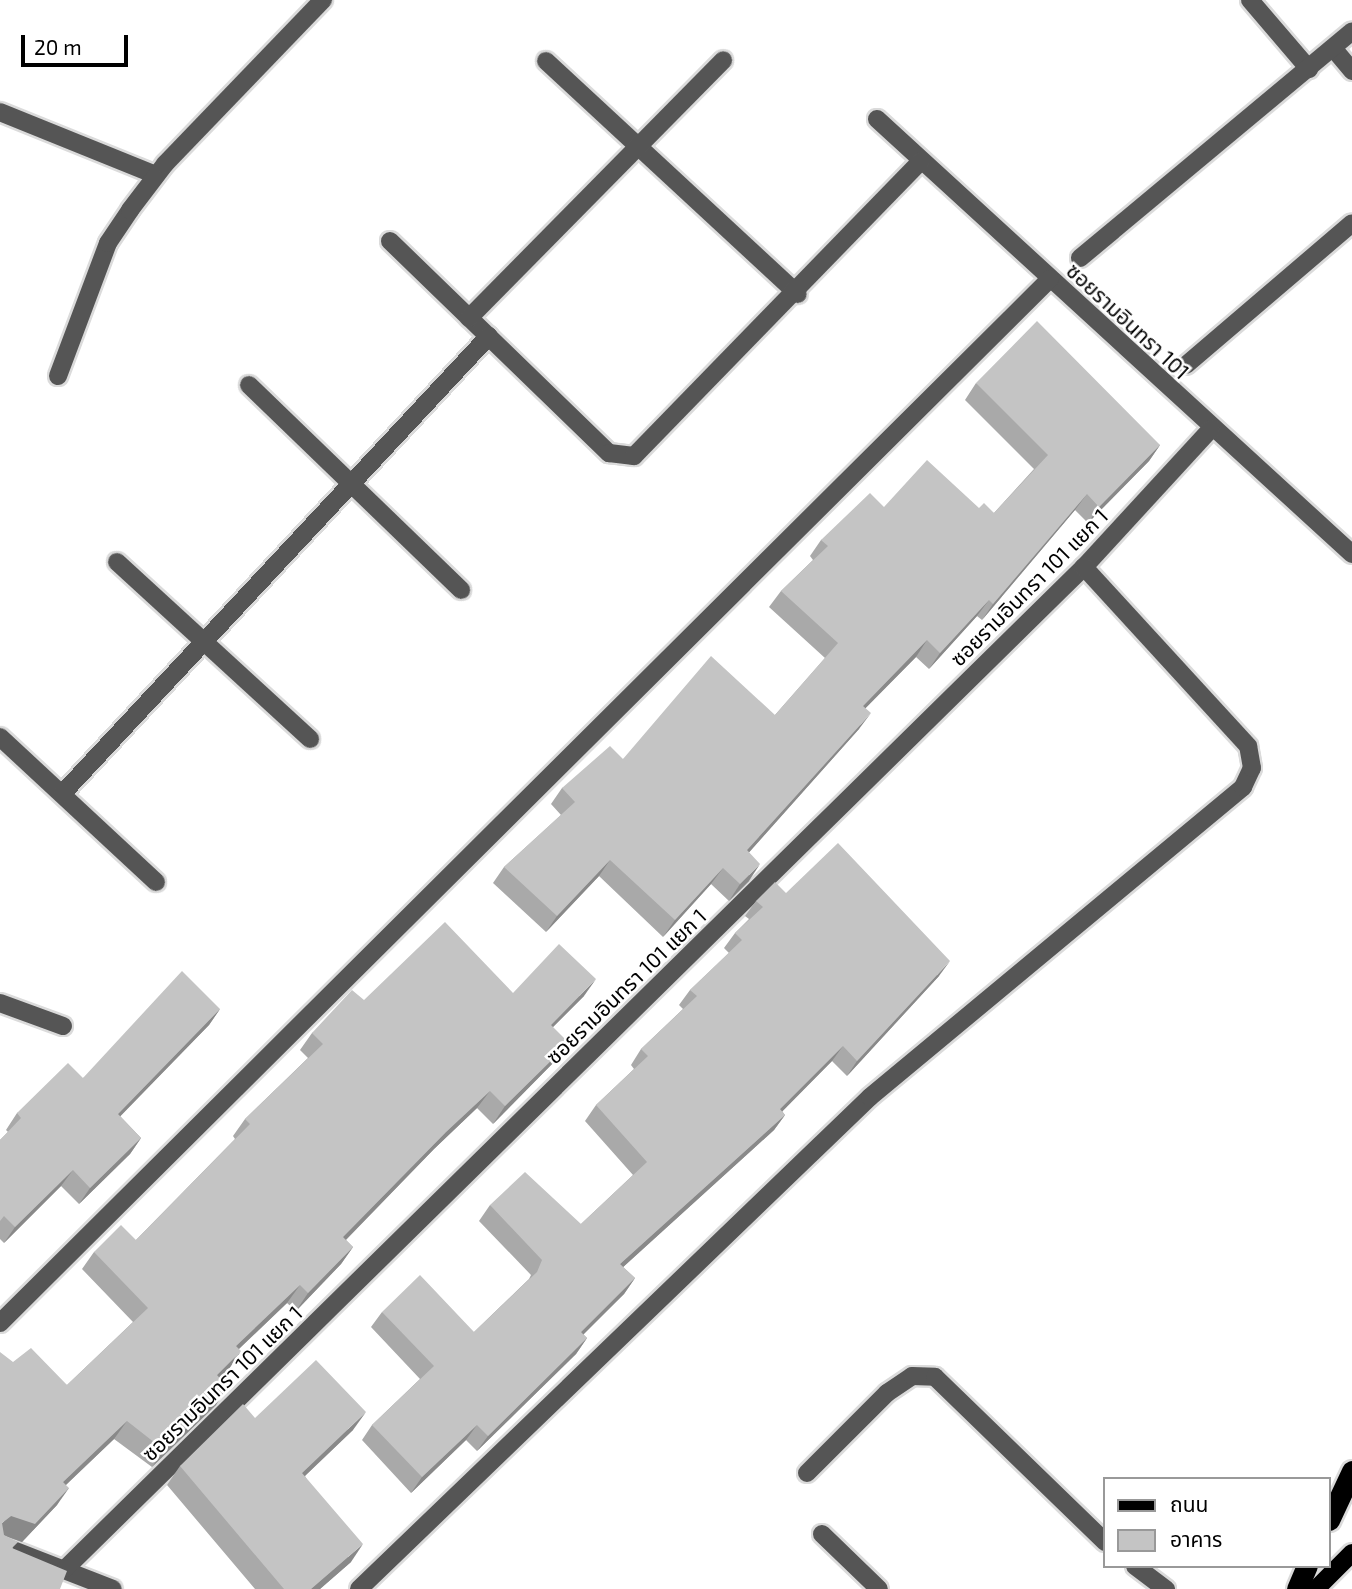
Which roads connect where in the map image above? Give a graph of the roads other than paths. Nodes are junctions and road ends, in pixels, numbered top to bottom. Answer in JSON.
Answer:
{"nodes":[{"id":1,"x":323,"y":0,"type":"edge"},
{"id":2,"x":1250,"y":0,"type":"edge"},
{"id":3,"x":1352,"y":31,"type":"edge"},
{"id":4,"x":1332,"y":48,"type":"junction"},
{"id":5,"x":723,"y":60,"type":"dead end"},
{"id":6,"x":546,"y":61,"type":"dead end"},
{"id":7,"x":1309,"y":69,"type":"junction"},
{"id":8,"x":1352,"y":71,"type":"edge"},
{"id":9,"x":0,"y":112,"type":"edge"},
{"id":10,"x":877,"y":119,"type":"dead end"},
{"id":11,"x":639,"y":147,"type":"junction"},
{"id":12,"x":921,"y":161,"type":"junction"},
{"id":13,"x":156,"y":175,"type":"junction"},
{"id":14,"x":1352,"y":222,"type":"edge"},
{"id":15,"x":390,"y":241,"type":"dead end"},
{"id":16,"x":1080,"y":258,"type":"dead end"},
{"id":17,"x":1050,"y":279,"type":"junction"},
{"id":18,"x":798,"y":294,"type":"junction"},
{"id":19,"x":469,"y":318,"type":"junction"},
{"id":20,"x":489,"y":337,"type":"junction"},
{"id":21,"x":1186,"y":365,"type":"dead end"},
{"id":22,"x":58,"y":376,"type":"dead end"},
{"id":23,"x":249,"y":385,"type":"dead end"},
{"id":24,"x":1211,"y":429,"type":"junction"},
{"id":25,"x":349,"y":486,"type":"junction"},
{"id":26,"x":1352,"y":554,"type":"edge"},
{"id":27,"x":117,"y":562,"type":"dead end"},
{"id":28,"x":1084,"y":568,"type":"junction"},
{"id":29,"x":461,"y":590,"type":"dead end"},
{"id":30,"x":205,"y":641,"type":"junction"},
{"id":31,"x":0,"y":737,"type":"edge"},
{"id":32,"x":310,"y":739,"type":"dead end"},
{"id":33,"x":62,"y":794,"type":"junction"},
{"id":34,"x":156,"y":882,"type":"dead end"},
{"id":35,"x":0,"y":1003,"type":"edge"},
{"id":36,"x":62,"y":1026,"type":"dead end"},
{"id":37,"x":0,"y":1323,"type":"edge"},
{"id":38,"x":1352,"y":1471,"type":"edge"},
{"id":39,"x":807,"y":1473,"type":"dead end"},
{"id":40,"x":1331,"y":1516,"type":"edge"},
{"id":41,"x":822,"y":1534,"type":"dead end"},
{"id":42,"x":1104,"y":1541,"type":"edge"},
{"id":43,"x":0,"y":1545,"type":"edge"},
{"id":44,"x":1352,"y":1553,"type":"edge"},
{"id":45,"x":66,"y":1568,"type":"junction"},
{"id":46,"x":1138,"y":1568,"type":"edge"},
{"id":47,"x":1306,"y":1568,"type":"edge"},
{"id":48,"x":113,"y":1589,"type":"edge"},
{"id":49,"x":359,"y":1589,"type":"edge"},
{"id":50,"x":879,"y":1589,"type":"edge"},
{"id":51,"x":1166,"y":1589,"type":"edge"},
{"id":52,"x":1297,"y":1589,"type":"edge"},
{"id":53,"x":1316,"y":1589,"type":"edge"}],
"edges":[{"from":1,"to":13,"type":"street"},
{"from":2,"to":7,"type":"street"},
{"from":3,"to":4,"type":"street"},
{"from":4,"to":7,"type":"street"},
{"from":4,"to":8,"type":"street"},
{"from":5,"to":11,"type":"street"},
{"from":6,"to":11,"type":"street"},
{"from":7,"to":16,"type":"street"},
{"from":9,"to":13,"type":"street"},
{"from":10,"to":12,"type":"street","name":"ซอยรามอินทรา 101"},
{"from":11,"to":18,"type":"street"},
{"from":11,"to":19,"type":"street"},
{"from":12,"to":17,"type":"street","name":"ซอยรามอินทรา 101"},
{"from":12,"to":18,"type":"street"},
{"from":13,"to":22,"type":"street"},
{"from":14,"to":21,"type":"street"},
{"from":15,"to":19,"type":"street"},
{"from":17,"to":24,"type":"street","name":"ซอยรามอินทรา 101"},
{"from":17,"to":37,"type":"street"},
{"from":18,"to":20,"type":"street"},
{"from":19,"to":20,"type":"street"},
{"from":20,"to":25,"type":"street"},
{"from":23,"to":25,"type":"street"},
{"from":24,"to":26,"type":"street","name":"ซอยรามอินทรา 101"},
{"from":24,"to":28,"type":"street","name":"ซอยรามอินทรา 101 แยก 1"},
{"from":25,"to":29,"type":"street"},
{"from":25,"to":30,"type":"street"},
{"from":27,"to":30,"type":"street"},
{"from":28,"to":45,"type":"street","name":"ซอยรามอินทรา 101 แยก 1"},
{"from":28,"to":49,"type":"street"},
{"from":30,"to":32,"type":"street"},
{"from":30,"to":33,"type":"street"},
{"from":31,"to":33,"type":"street"},
{"from":33,"to":34,"type":"street"},
{"from":35,"to":36,"type":"street"},
{"from":38,"to":40,"type":"highway"},
{"from":39,"to":42,"type":"street"},
{"from":41,"to":50,"type":"street"},
{"from":43,"to":45,"type":"street"},
{"from":44,"to":53,"type":"main road"},
{"from":45,"to":48,"type":"street"},
{"from":46,"to":51,"type":"street"},
{"from":47,"to":52,"type":"highway"}]}
